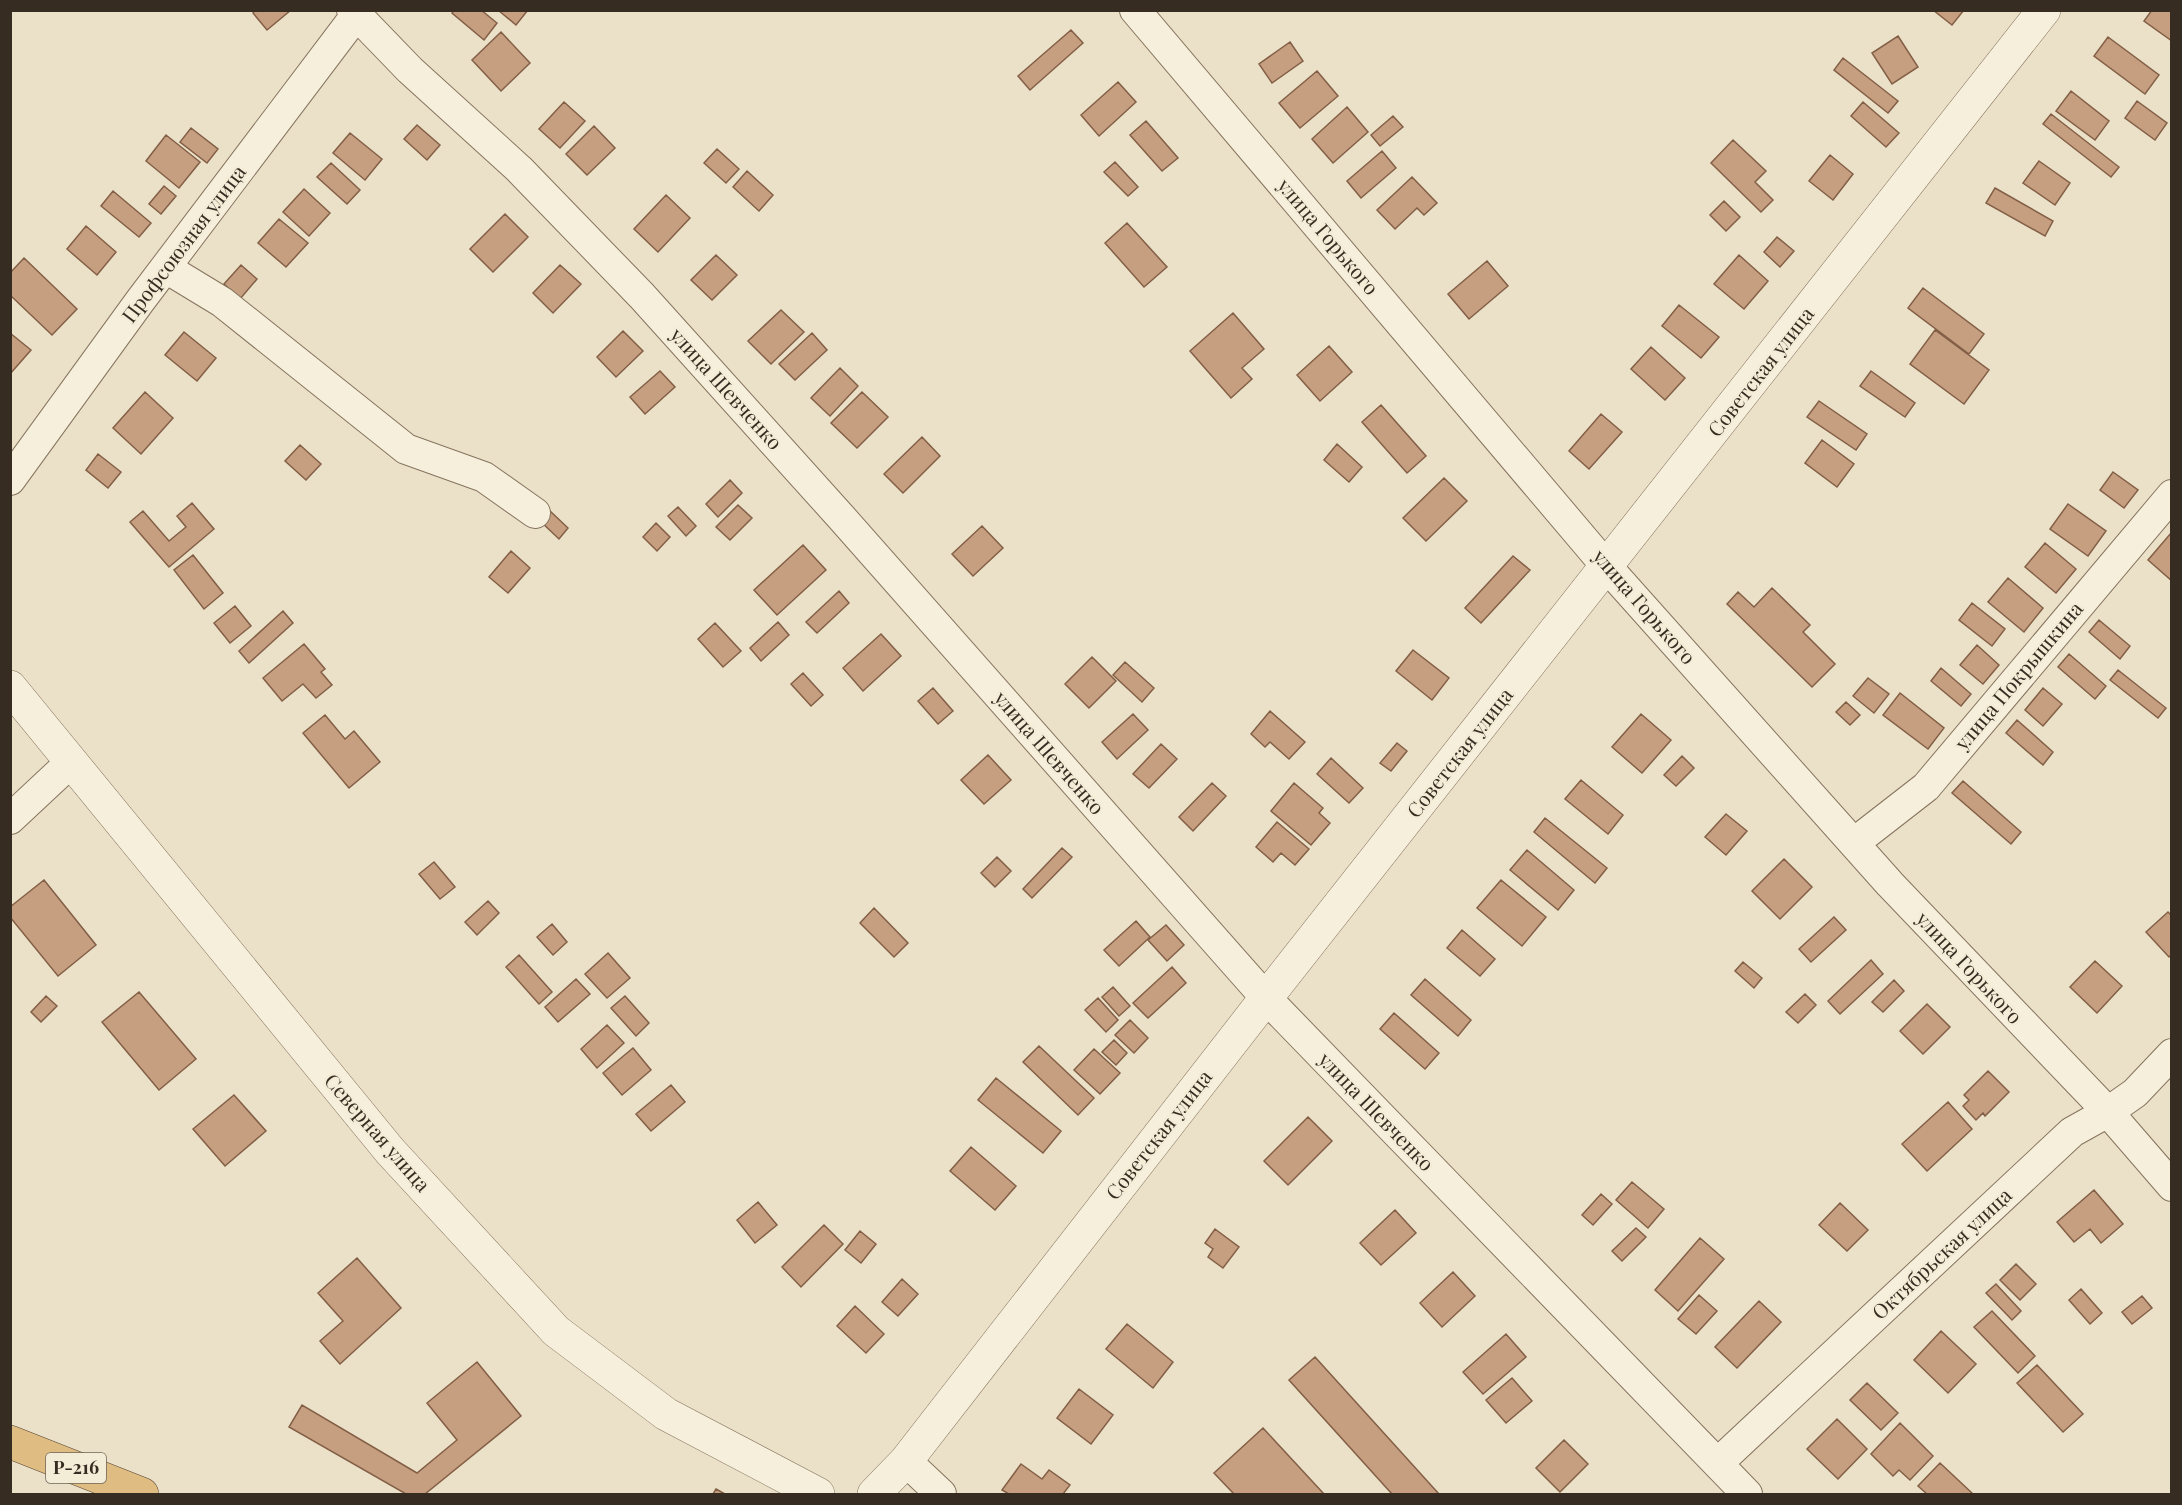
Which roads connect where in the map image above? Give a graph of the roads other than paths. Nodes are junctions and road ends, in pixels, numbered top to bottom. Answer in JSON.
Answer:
{"nodes":[{"id":1,"x":1135,"y":10,"type":"edge"},
{"id":2,"x":2044,"y":10,"type":"edge"},
{"id":3,"x":356,"y":12,"type":"edge"},
{"id":4,"x":166,"y":268,"type":"junction"},
{"id":5,"x":10,"y":480,"type":"edge"},
{"id":6,"x":2172,"y":495,"type":"edge"},
{"id":7,"x":535,"y":513,"type":"dead end"},
{"id":8,"x":1607,"y":567,"type":"junction"},
{"id":9,"x":10,"y":687,"type":"edge"},
{"id":10,"x":71,"y":762,"type":"junction"},
{"id":11,"x":10,"y":819,"type":"edge"},
{"id":12,"x":1854,"y":843,"type":"junction"},
{"id":13,"x":1266,"y":998,"type":"junction"},
{"id":14,"x":2172,"y":1054,"type":"edge"},
{"id":15,"x":2108,"y":1112,"type":"junction"},
{"id":16,"x":2172,"y":1186,"type":"edge"},
{"id":17,"x":10,"y":1442,"type":"edge"},
{"id":18,"x":906,"y":1461,"type":"junction"},
{"id":19,"x":1718,"y":1463,"type":"junction"},
{"id":20,"x":142,"y":1494,"type":"edge"},
{"id":21,"x":818,"y":1494,"type":"edge"},
{"id":22,"x":874,"y":1494,"type":"edge"},
{"id":23,"x":941,"y":1494,"type":"edge"},
{"id":24,"x":1747,"y":1494,"type":"edge"}],
"edges":[{"from":1,"to":8,"type":"street","name":"улица Горького"},
{"from":2,"to":8,"type":"street","name":"Советская улица"},
{"from":3,"to":4,"type":"street","name":"Профсоюзная улица"},
{"from":3,"to":13,"type":"street","name":"улица Шевченко"},
{"from":4,"to":5,"type":"street","name":"Профсоюзная улица"},
{"from":4,"to":7,"type":"street"},
{"from":6,"to":12,"type":"street","name":"улица Покрышкина"},
{"from":8,"to":12,"type":"street","name":"улица Горького"},
{"from":8,"to":13,"type":"street","name":"Советская улица"},
{"from":9,"to":10,"type":"street","name":"Северная улица"},
{"from":10,"to":11,"type":"street"},
{"from":10,"to":21,"type":"street","name":"Северная улица"},
{"from":12,"to":15,"type":"street","name":"улица Горького"},
{"from":13,"to":18,"type":"street","name":"Советская улица"},
{"from":13,"to":19,"type":"street","name":"улица Шевченко"},
{"from":14,"to":15,"type":"street","name":"Октябрьская улица"},
{"from":15,"to":16,"type":"street","name":"улица Горького"},
{"from":15,"to":19,"type":"street","name":"Октябрьская улица"},
{"from":17,"to":20,"type":"highway","number":"Р-216"},
{"from":18,"to":22,"type":"street","name":"Советская улица"},
{"from":18,"to":23,"type":"street"},
{"from":19,"to":24,"type":"street","name":"улица Шевченко"}]}
